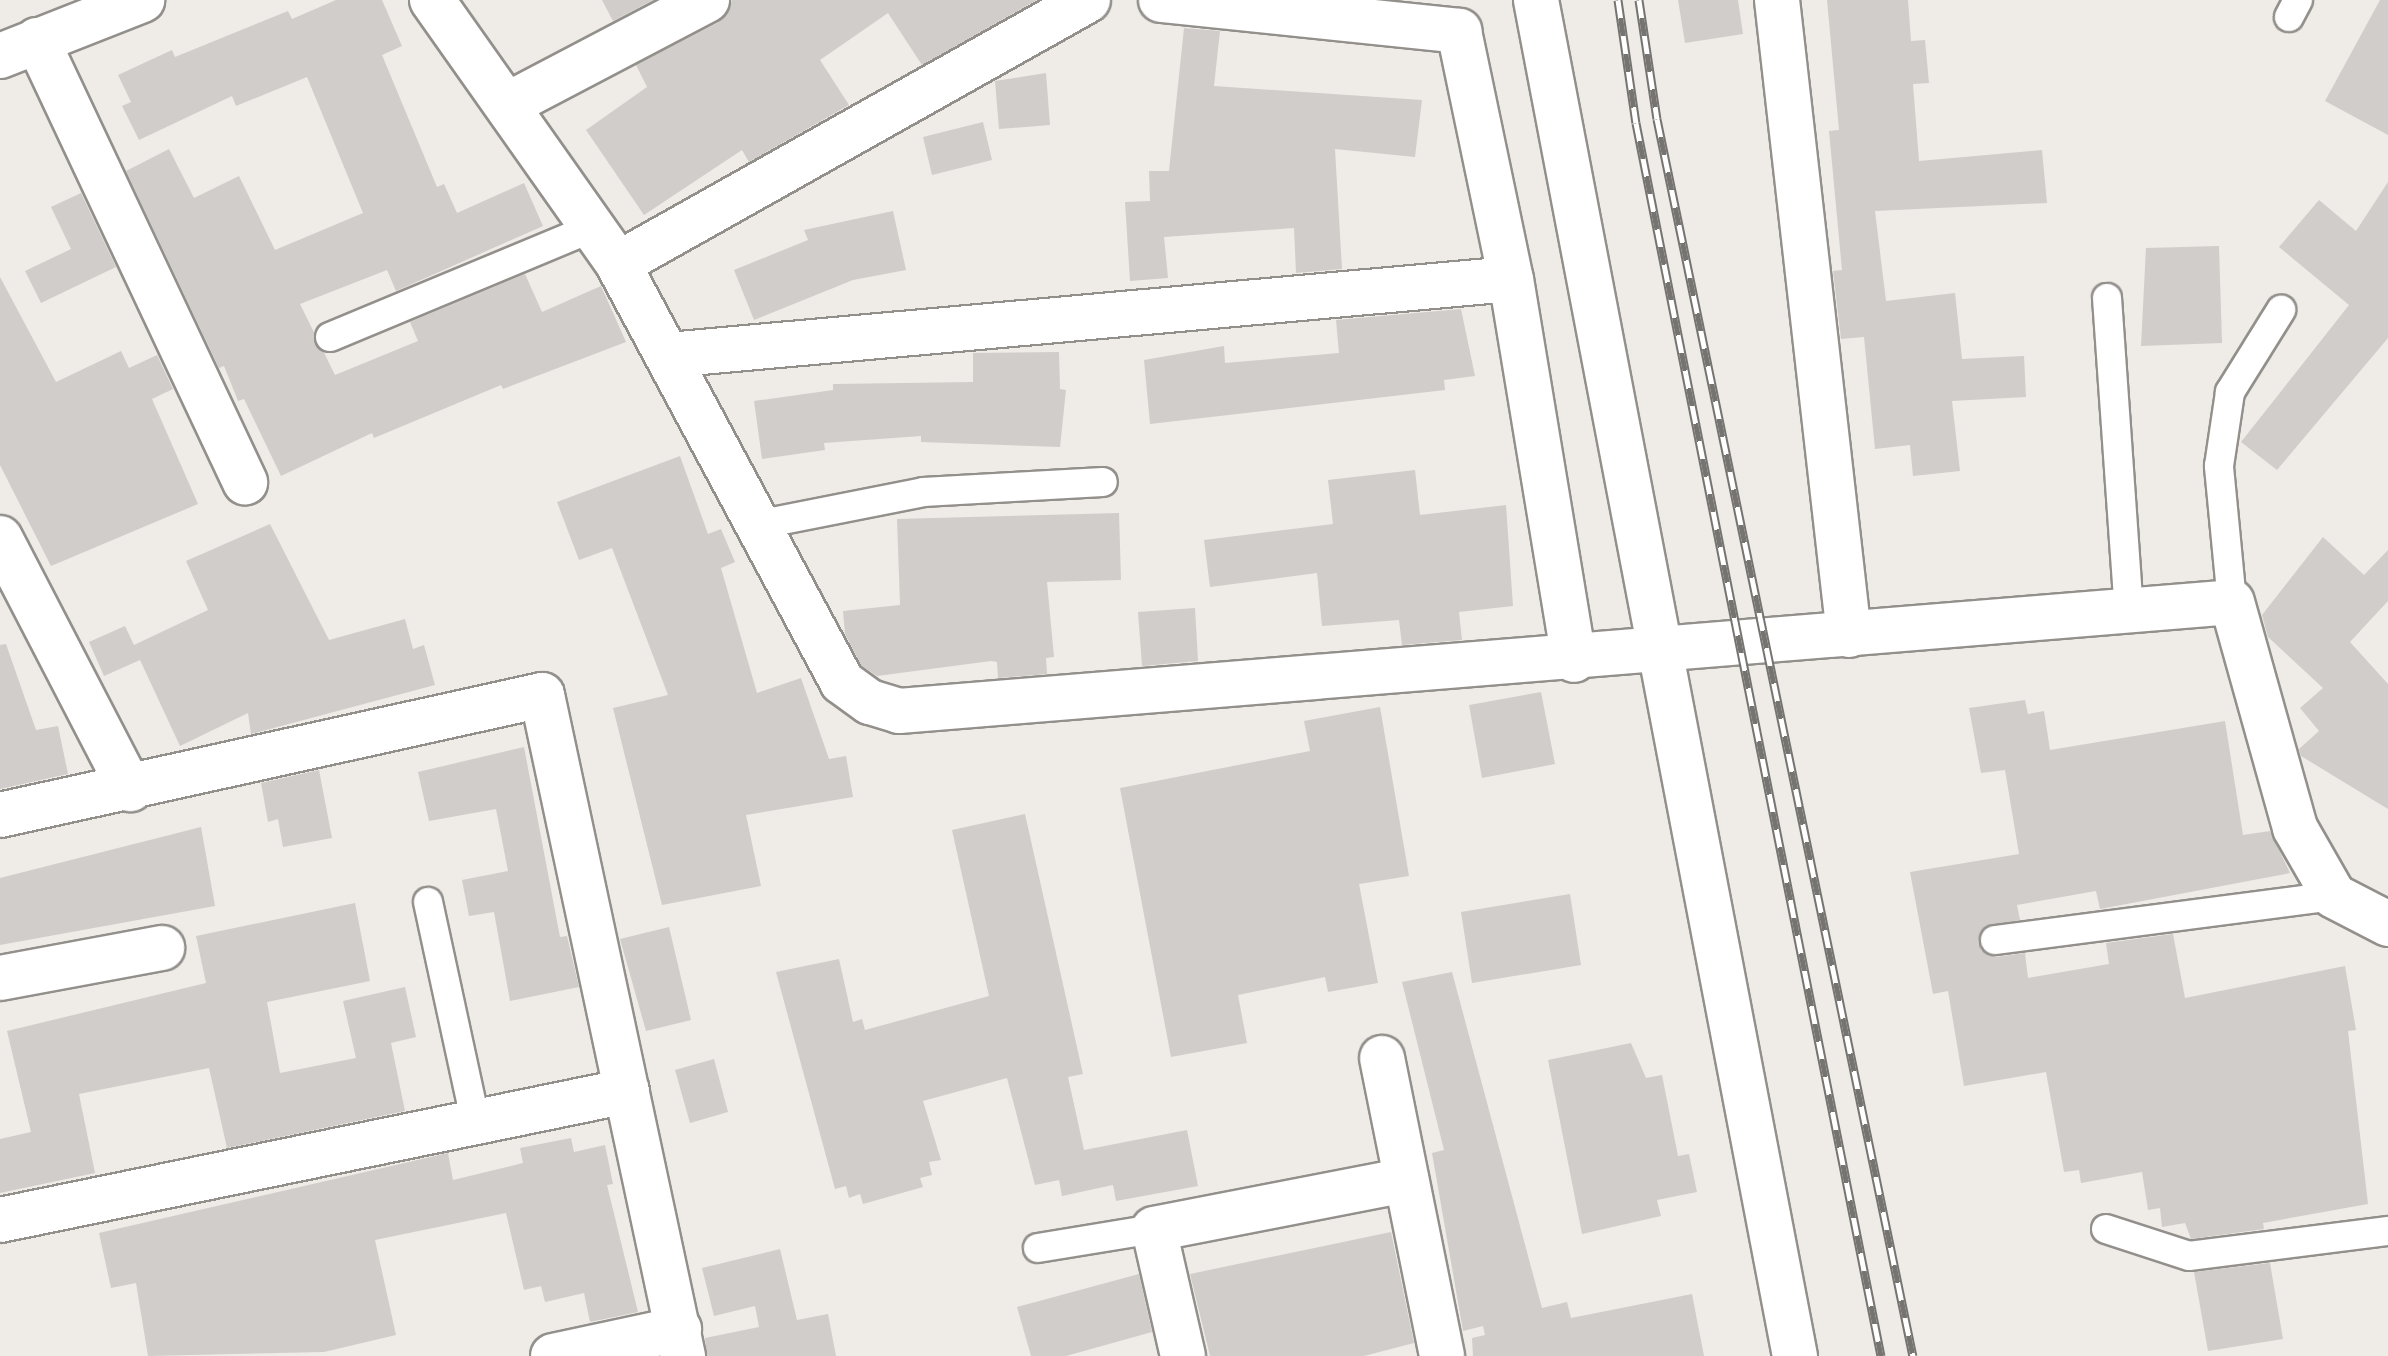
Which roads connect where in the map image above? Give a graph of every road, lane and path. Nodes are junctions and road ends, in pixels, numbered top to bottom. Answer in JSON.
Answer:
{"nodes":[{"id":1,"x":142,"y":0,"type":"edge"},
{"id":2,"x":432,"y":0,"type":"edge"},
{"id":3,"x":707,"y":0,"type":"edge"},
{"id":4,"x":1088,"y":0,"type":"edge"},
{"id":5,"x":1161,"y":0,"type":"edge"},
{"id":6,"x":1536,"y":0,"type":"edge"},
{"id":7,"x":1777,"y":0,"type":"edge"},
{"id":8,"x":18,"y":48,"type":"edge"},
{"id":9,"x":507,"y":105,"type":"junction"},
{"id":10,"x":590,"y":229,"type":"junction"},
{"id":11,"x":618,"y":264,"type":"junction"},
{"id":12,"x":1511,"y":279,"type":"junction"},
{"id":13,"x":2107,"y":298,"type":"dead end"},
{"id":14,"x":2281,"y":310,"type":"dead end"},
{"id":15,"x":330,"y":337,"type":"dead end"},
{"id":16,"x":668,"y":355,"type":"junction"},
{"id":17,"x":1103,"y":482,"type":"dead end"},
{"id":18,"x":245,"y":483,"type":"dead end"},
{"id":19,"x":762,"y":524,"type":"junction"},
{"id":20,"x":0,"y":538,"type":"edge"},
{"id":21,"x":2232,"y":602,"type":"junction"},
{"id":22,"x":2129,"y":609,"type":"junction"},
{"id":23,"x":1849,"y":635,"type":"junction"},
{"id":24,"x":1656,"y":652,"type":"junction"},
{"id":25,"x":1574,"y":660,"type":"junction"},
{"id":26,"x":130,"y":789,"type":"junction"},
{"id":27,"x":0,"y":815,"type":"edge"},
{"id":28,"x":2334,"y":896,"type":"junction"},
{"id":29,"x":428,"y":902,"type":"dead end"},
{"id":30,"x":2388,"y":924,"type":"edge"},
{"id":31,"x":1995,"y":940,"type":"dead end"},
{"id":32,"x":162,"y":948,"type":"dead end"},
{"id":33,"x":0,"y":978,"type":"edge"},
{"id":34,"x":1382,"y":1058,"type":"dead end"},
{"id":35,"x":627,"y":1091,"type":"junction"},
{"id":36,"x":475,"y":1120,"type":"junction"},
{"id":37,"x":1406,"y":1180,"type":"junction"},
{"id":38,"x":0,"y":1220,"type":"edge"},
{"id":39,"x":1154,"y":1229,"type":"junction"},
{"id":40,"x":2106,"y":1229,"type":"dead end"},
{"id":41,"x":2388,"y":1231,"type":"edge"},
{"id":42,"x":1038,"y":1248,"type":"dead end"},
{"id":43,"x":681,"y":1342,"type":"edge"},
{"id":44,"x":553,"y":1356,"type":"edge"},
{"id":45,"x":1183,"y":1356,"type":"edge"},
{"id":46,"x":1442,"y":1356,"type":"edge"},
{"id":47,"x":1795,"y":1356,"type":"edge"}],
"edges":[{"from":1,"to":8,"type":"street"},
{"from":2,"to":9,"type":"street"},
{"from":3,"to":9,"type":"street"},
{"from":4,"to":11,"type":"street"},
{"from":5,"to":12,"type":"street"},
{"from":6,"to":24,"type":"street"},
{"from":7,"to":23,"type":"street"},
{"from":8,"to":18,"type":"street"},
{"from":9,"to":10,"type":"street"},
{"from":10,"to":11,"type":"street"},
{"from":10,"to":15,"type":"lane"},
{"from":11,"to":16,"type":"street"},
{"from":12,"to":16,"type":"street"},
{"from":12,"to":25,"type":"street"},
{"from":13,"to":22,"type":"lane"},
{"from":14,"to":21,"type":"lane"},
{"from":16,"to":19,"type":"street"},
{"from":17,"to":19,"type":"lane"},
{"from":19,"to":25,"type":"street"},
{"from":20,"to":26,"type":"street"},
{"from":21,"to":22,"type":"street"},
{"from":21,"to":28,"type":"street"},
{"from":22,"to":23,"type":"street"},
{"from":23,"to":24,"type":"street"},
{"from":24,"to":25,"type":"street"},
{"from":24,"to":47,"type":"street"},
{"from":26,"to":27,"type":"street"},
{"from":26,"to":35,"type":"street"},
{"from":28,"to":30,"type":"street"},
{"from":28,"to":31,"type":"lane"},
{"from":29,"to":36,"type":"lane"},
{"from":32,"to":33,"type":"street"},
{"from":34,"to":37,"type":"street"},
{"from":35,"to":36,"type":"street"},
{"from":35,"to":43,"type":"street"},
{"from":36,"to":38,"type":"street"},
{"from":37,"to":39,"type":"street"},
{"from":37,"to":46,"type":"street"},
{"from":39,"to":42,"type":"lane"},
{"from":39,"to":45,"type":"street"},
{"from":40,"to":41,"type":"lane"},
{"from":43,"to":44,"type":"street"}]}
